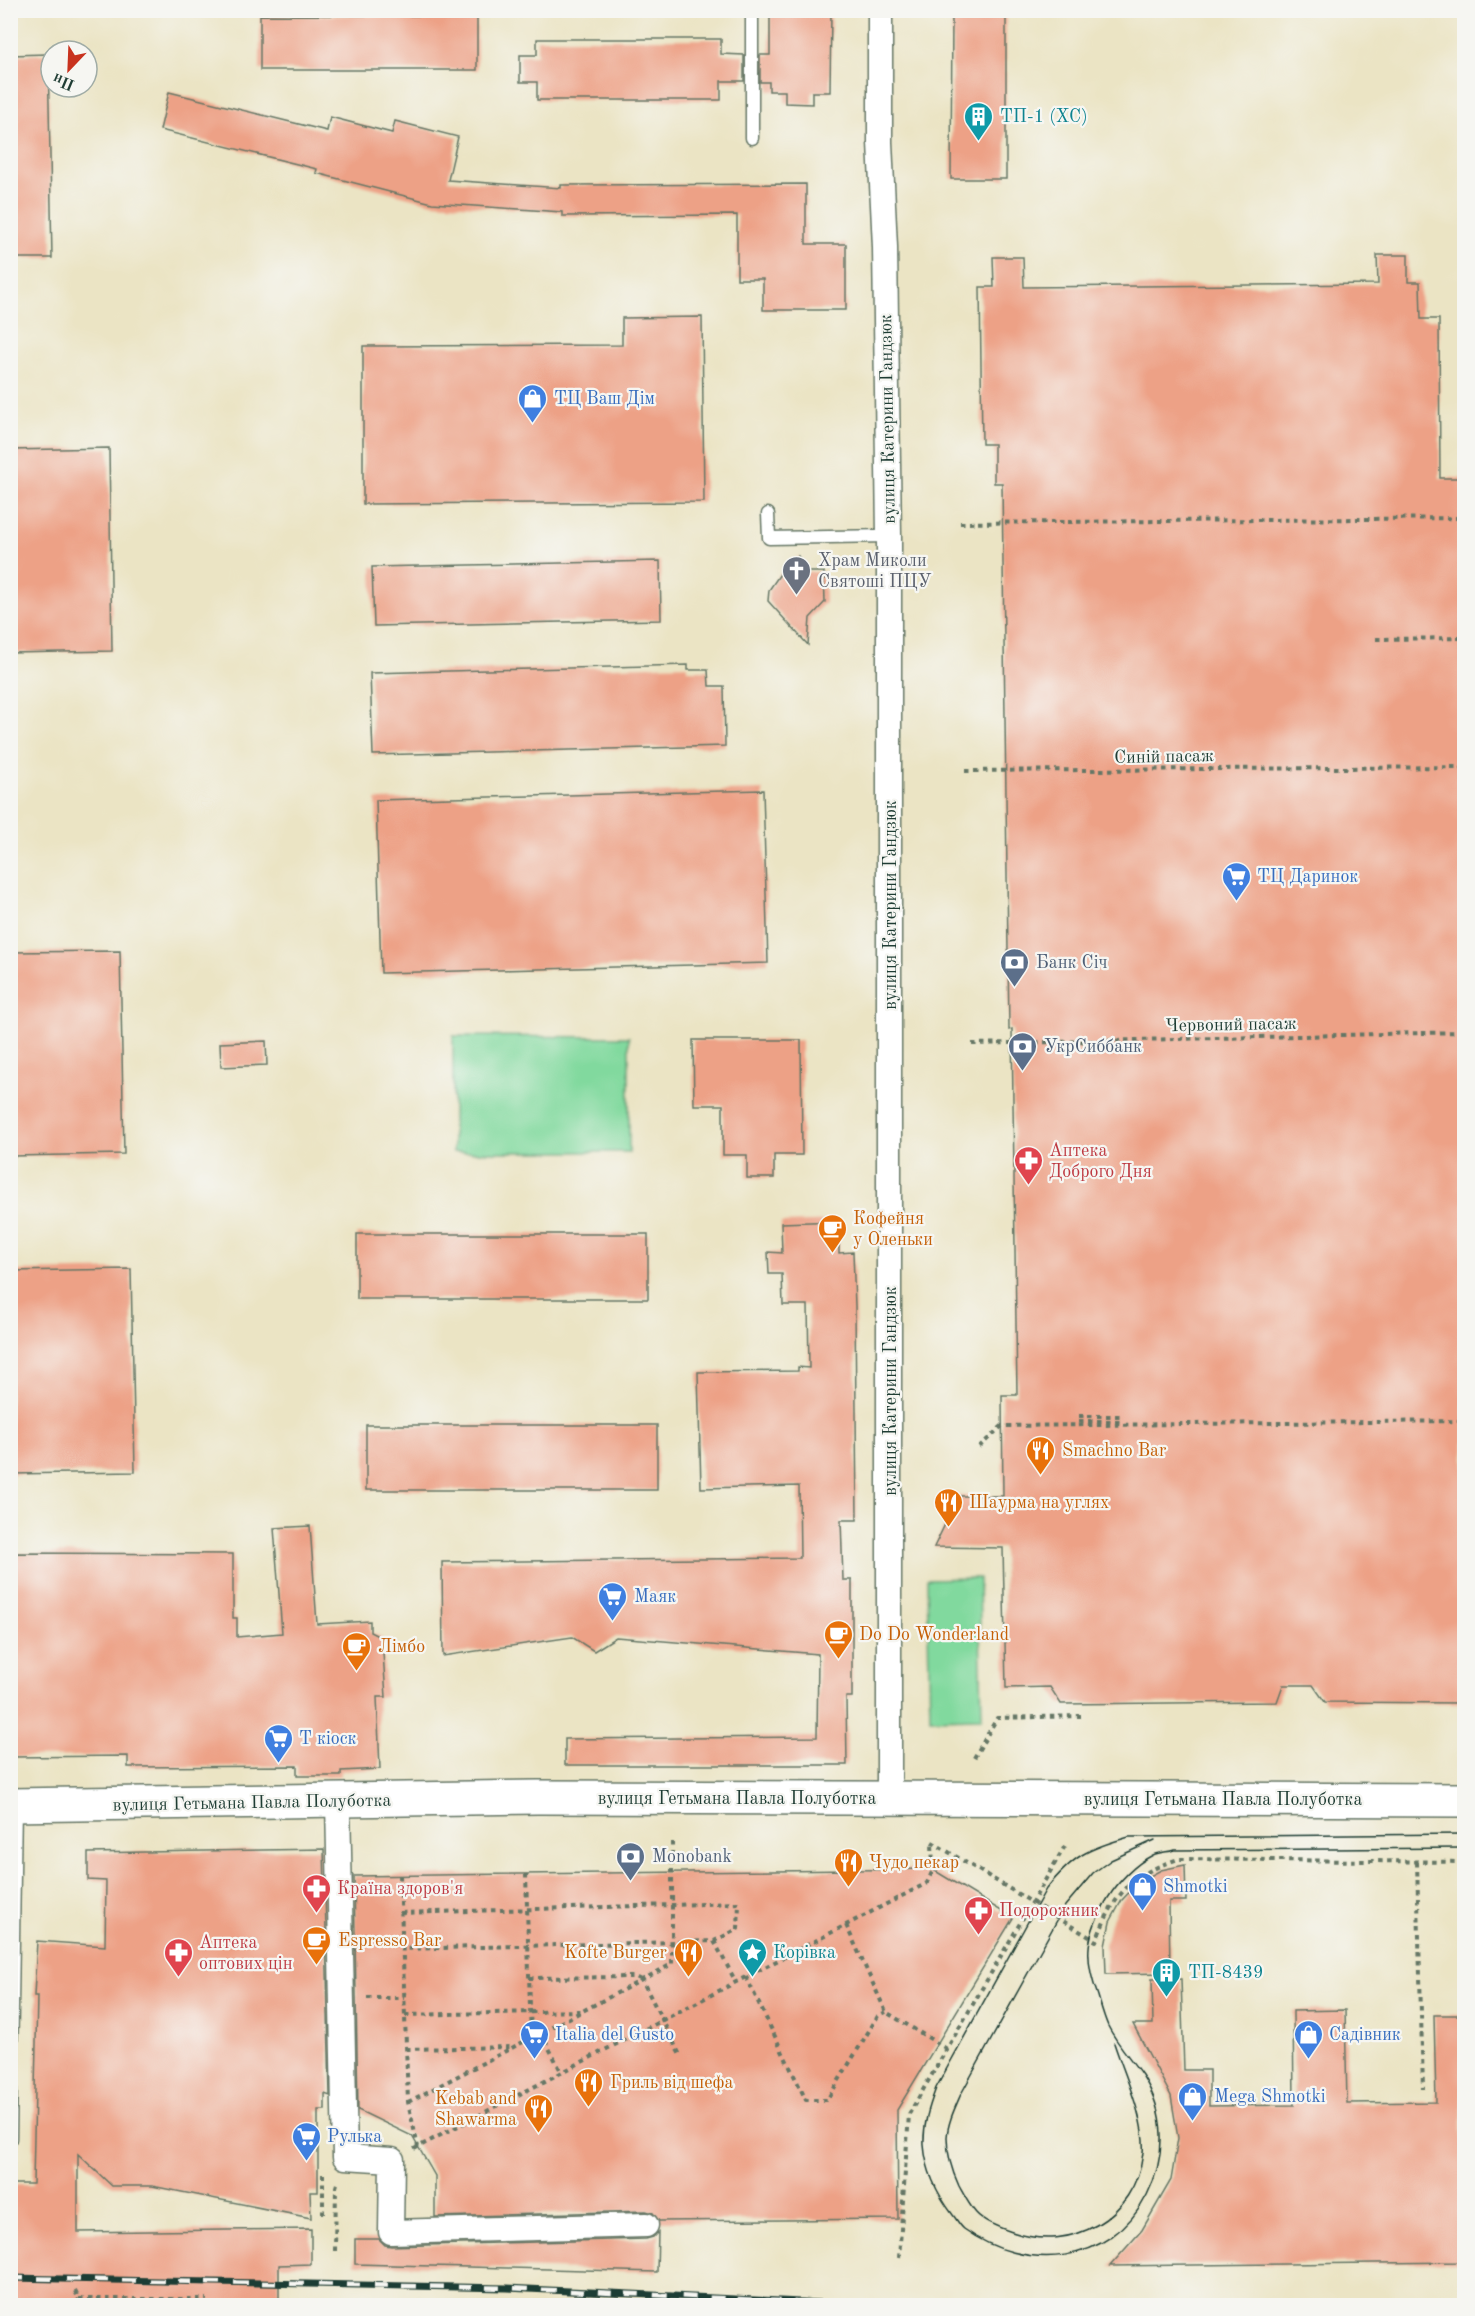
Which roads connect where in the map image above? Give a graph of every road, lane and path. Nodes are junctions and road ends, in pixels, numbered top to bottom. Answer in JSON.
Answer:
{"nodes":[{"id":1,"x":752,"y":10,"type":"edge"},
{"id":2,"x":880,"y":10,"type":"edge"},
{"id":3,"x":752,"y":138,"type":"dead end"},
{"id":4,"x":768,"y":514,"type":"dead end"},
{"id":5,"x":1464,"y":518,"type":"edge"},
{"id":6,"x":960,"y":523,"type":"dead end"},
{"id":7,"x":889,"y":536,"type":"junction"},
{"id":8,"x":1464,"y":638,"type":"edge"},
{"id":9,"x":1376,"y":639,"type":"dead end"},
{"id":10,"x":1464,"y":767,"type":"edge"},
{"id":11,"x":965,"y":771,"type":"dead end"},
{"id":12,"x":1464,"y":1032,"type":"edge"},
{"id":13,"x":972,"y":1044,"type":"dead end"},
{"id":14,"x":1121,"y":1418,"type":"dead end"},
{"id":15,"x":1079,"y":1419,"type":"dead end"},
{"id":16,"x":1464,"y":1421,"type":"edge"},
{"id":17,"x":979,"y":1448,"type":"dead end"},
{"id":18,"x":1081,"y":1716,"type":"dead end"},
{"id":19,"x":974,"y":1758,"type":"dead end"},
{"id":20,"x":889,"y":1799,"type":"junction"},
{"id":21,"x":1464,"y":1800,"type":"edge"},
{"id":22,"x":338,"y":1801,"type":"junction"},
{"id":23,"x":13,"y":1805,"type":"edge"},
{"id":24,"x":672,"y":1842,"type":"dead end"},
{"id":25,"x":1065,"y":1846,"type":"dead end"},
{"id":26,"x":1417,"y":1862,"type":"junction"},
{"id":27,"x":1464,"y":1862,"type":"edge"},
{"id":28,"x":526,"y":1874,"type":"dead end"},
{"id":29,"x":400,"y":1875,"type":"dead end"},
{"id":30,"x":1031,"y":1902,"type":"junction"},
{"id":31,"x":672,"y":1905,"type":"junction"},
{"id":32,"x":527,"y":1909,"type":"junction"},
{"id":33,"x":401,"y":1913,"type":"junction"},
{"id":34,"x":846,"y":1925,"type":"junction"},
{"id":35,"x":714,"y":1941,"type":"junction"},
{"id":36,"x":672,"y":1942,"type":"junction"},
{"id":37,"x":528,"y":1946,"type":"junction"},
{"id":38,"x":402,"y":1948,"type":"junction"},
{"id":39,"x":12,"y":1973,"type":"edge"},
{"id":40,"x":746,"y":1977,"type":"junction"},
{"id":41,"x":529,"y":1978,"type":"junction"},
{"id":42,"x":642,"y":1980,"type":"junction"},
{"id":43,"x":736,"y":1982,"type":"junction"},
{"id":44,"x":363,"y":1998,"type":"dead end"},
{"id":45,"x":404,"y":1998,"type":"junction"},
{"id":46,"x":583,"y":2011,"type":"junction"},
{"id":47,"x":530,"y":2012,"type":"junction"},
{"id":48,"x":886,"y":2012,"type":"junction"},
{"id":49,"x":405,"y":2015,"type":"junction"},
{"id":50,"x":663,"y":2020,"type":"junction"},
{"id":51,"x":541,"y":2034,"type":"junction"},
{"id":52,"x":531,"y":2039,"type":"junction"},
{"id":53,"x":514,"y":2047,"type":"junction"},
{"id":54,"x":406,"y":2049,"type":"junction"},
{"id":55,"x":947,"y":2049,"type":"junction"},
{"id":56,"x":680,"y":2055,"type":"dead end"},
{"id":57,"x":562,"y":2073,"type":"junction"},
{"id":58,"x":1424,"y":2088,"type":"dead end"},
{"id":59,"x":408,"y":2102,"type":"junction"},
{"id":60,"x":10,"y":2139,"type":"edge"},
{"id":61,"x":336,"y":2187,"type":"dead end"},
{"id":62,"x":646,"y":2225,"type":"dead end"},
{"id":63,"x":335,"y":2251,"type":"dead end"},
{"id":64,"x":899,"y":2258,"type":"dead end"},
{"id":65,"x":75,"y":2291,"type":"dead end"},
{"id":66,"x":79,"y":2299,"type":"junction"},
{"id":67,"x":207,"y":2299,"type":"dead end"},
{"id":68,"x":75,"y":2306,"type":"edge"}],
"edges":[{"from":1,"to":3,"type":"lane"},
{"from":2,"to":7,"type":"street","name":"вулиця Катерини Гандзюк"},
{"from":4,"to":7,"type":"lane"},
{"from":5,"to":6,"type":"path"},
{"from":7,"to":20,"type":"street","name":"вулиця Катерини Гандзюк"},
{"from":8,"to":9,"type":"path"},
{"from":10,"to":11,"type":"path","name":"Синій пасаж"},
{"from":12,"to":13,"type":"path","name":"Червоний пасаж"},
{"from":14,"to":15,"type":"path"},
{"from":16,"to":17,"type":"path"},
{"from":18,"to":19,"type":"path"},
{"from":20,"to":21,"type":"street","name":"вулиця Гетьмана Павла Полуботка"},
{"from":20,"to":22,"type":"street","name":"вулиця Гетьмана Павла Полуботка"},
{"from":22,"to":23,"type":"street","name":"вулиця Гетьмана Павла Полуботка"},
{"from":22,"to":62,"type":"street"},
{"from":23,"to":39,"type":"lane"},
{"from":24,"to":31,"type":"path"},
{"from":25,"to":30,"type":"path"},
{"from":26,"to":27,"type":"path"},
{"from":26,"to":30,"type":"path"},
{"from":26,"to":58,"type":"path"},
{"from":28,"to":32,"type":"path"},
{"from":29,"to":33,"type":"path"},
{"from":30,"to":34,"type":"path"},
{"from":30,"to":55,"type":"path"},
{"from":31,"to":32,"type":"path"},
{"from":31,"to":35,"type":"path"},
{"from":31,"to":36,"type":"path"},
{"from":32,"to":33,"type":"path"},
{"from":32,"to":37,"type":"path"},
{"from":33,"to":38,"type":"path"},
{"from":34,"to":40,"type":"path"},
{"from":34,"to":48,"type":"path"},
{"from":35,"to":36,"type":"path"},
{"from":35,"to":43,"type":"path"},
{"from":36,"to":37,"type":"path"},
{"from":36,"to":42,"type":"path"},
{"from":37,"to":38,"type":"path"},
{"from":37,"to":41,"type":"path"},
{"from":38,"to":45,"type":"path"},
{"from":39,"to":60,"type":"lane"},
{"from":40,"to":43,"type":"path"},
{"from":40,"to":48,"type":"path"},
{"from":41,"to":42,"type":"path"},
{"from":41,"to":47,"type":"path"},
{"from":42,"to":46,"type":"path"},
{"from":42,"to":50,"type":"path"},
{"from":43,"to":50,"type":"path"},
{"from":44,"to":45,"type":"path"},
{"from":45,"to":49,"type":"path"},
{"from":46,"to":47,"type":"path"},
{"from":46,"to":51,"type":"path"},
{"from":47,"to":49,"type":"path"},
{"from":47,"to":52,"type":"path"},
{"from":48,"to":55,"type":"path"},
{"from":49,"to":54,"type":"path"},
{"from":50,"to":56,"type":"path"},
{"from":50,"to":57,"type":"path"},
{"from":51,"to":52,"type":"path"},
{"from":51,"to":57,"type":"path"},
{"from":52,"to":53,"type":"path"},
{"from":53,"to":54,"type":"path"},
{"from":53,"to":59,"type":"path"},
{"from":54,"to":59,"type":"path"},
{"from":55,"to":64,"type":"path"},
{"from":57,"to":59,"type":"path"},
{"from":61,"to":63,"type":"path"},
{"from":65,"to":66,"type":"path"},
{"from":66,"to":67,"type":"path"},
{"from":66,"to":68,"type":"path"}]}
